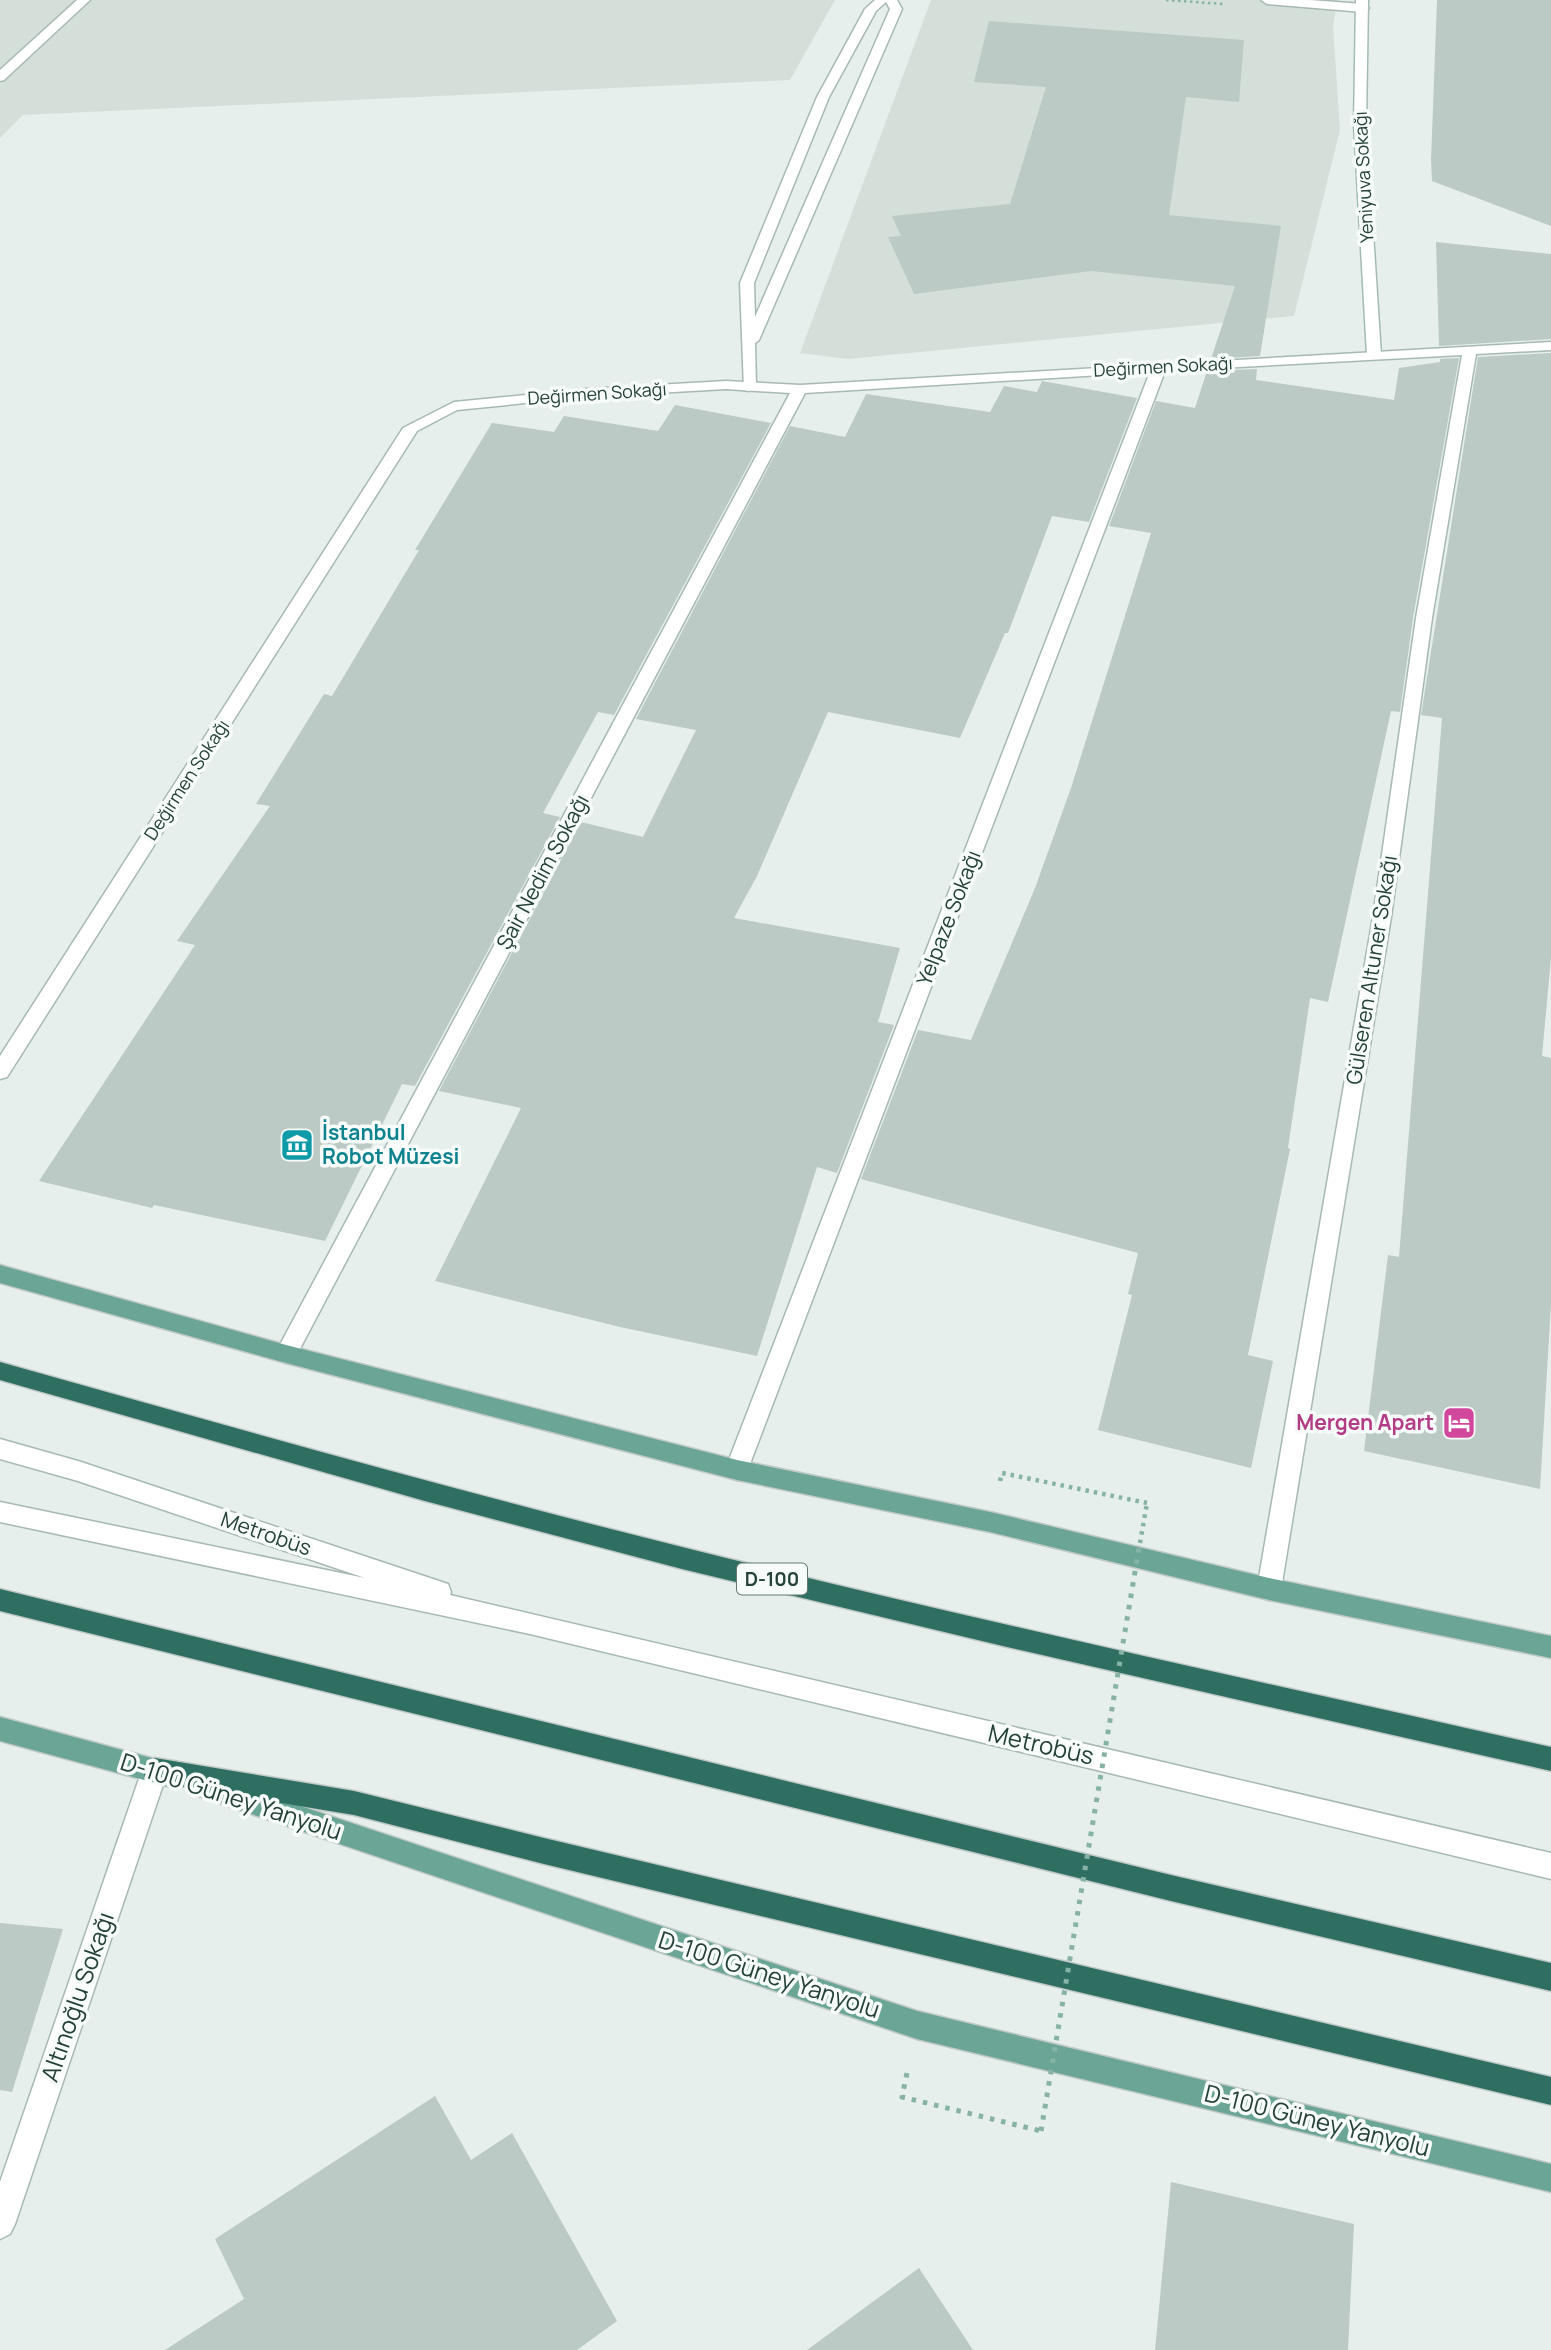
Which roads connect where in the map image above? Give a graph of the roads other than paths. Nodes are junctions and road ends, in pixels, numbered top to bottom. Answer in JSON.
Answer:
{"nodes":[{"id":1,"x":84,"y":0,"type":"edge"},
{"id":2,"x":882,"y":0,"type":"edge"},
{"id":3,"x":891,"y":0,"type":"edge"},
{"id":4,"x":1267,"y":0,"type":"edge"},
{"id":5,"x":1331,"y":0,"type":"edge"},
{"id":6,"x":1362,"y":3,"type":"edge"},
{"id":7,"x":0,"y":77,"type":"edge"},
{"id":8,"x":1551,"y":346,"type":"edge"},
{"id":9,"x":748,"y":348,"type":"junction"},
{"id":10,"x":1470,"y":349,"type":"junction"},
{"id":11,"x":1374,"y":355,"type":"junction"},
{"id":12,"x":1159,"y":366,"type":"junction"},
{"id":13,"x":749,"y":387,"type":"junction"},
{"id":14,"x":800,"y":389,"type":"junction"},
{"id":15,"x":0,"y":1072,"type":"edge"},
{"id":16,"x":0,"y":1274,"type":"edge"},
{"id":17,"x":286,"y":1354,"type":"junction"},
{"id":18,"x":0,"y":1371,"type":"edge"},
{"id":19,"x":0,"y":1449,"type":"edge"},
{"id":20,"x":737,"y":1470,"type":"junction"},
{"id":21,"x":0,"y":1512,"type":"edge"},
{"id":22,"x":1269,"y":1589,"type":"junction"},
{"id":23,"x":0,"y":1600,"type":"edge"},
{"id":24,"x":530,"y":1623,"type":"junction"},
{"id":25,"x":1551,"y":1647,"type":"edge"},
{"id":26,"x":0,"y":1728,"type":"edge"},
{"id":27,"x":1551,"y":1759,"type":"edge"},
{"id":28,"x":155,"y":1770,"type":"junction"},
{"id":29,"x":1551,"y":1867,"type":"edge"},
{"id":30,"x":1551,"y":1977,"type":"edge"},
{"id":31,"x":1551,"y":2091,"type":"edge"},
{"id":32,"x":1551,"y":2178,"type":"edge"},
{"id":33,"x":0,"y":2224,"type":"edge"}],
"edges":[{"from":1,"to":7,"type":"street"},
{"from":2,"to":9,"type":"street"},
{"from":3,"to":9,"type":"street"},
{"from":4,"to":6,"type":"street"},
{"from":5,"to":6,"type":"street"},
{"from":6,"to":11,"type":"street","name":"Yeniyuva Sokağı"},
{"from":8,"to":10,"type":"street","name":"Değirmen Sokağı"},
{"from":9,"to":13,"type":"street"},
{"from":10,"to":11,"type":"street","name":"Değirmen Sokağı"},
{"from":10,"to":22,"type":"street","name":"Gülseren Altuner Sokağı"},
{"from":11,"to":12,"type":"street","name":"Değirmen Sokağı"},
{"from":12,"to":14,"type":"street","name":"Değirmen Sokağı"},
{"from":12,"to":20,"type":"street","name":"Yelpaze Sokağı"},
{"from":13,"to":14,"type":"street","name":"Değirmen Sokağı"},
{"from":13,"to":15,"type":"street","name":"Değirmen Sokağı"},
{"from":14,"to":17,"type":"street","name":"Şair Nedim Sokağı"},
{"from":16,"to":17,"type":"main road"},
{"from":17,"to":20,"type":"main road"},
{"from":18,"to":27,"type":"highway","number":"D-100"},
{"from":19,"to":24,"type":"street","name":"Metrobüs"},
{"from":20,"to":22,"type":"main road"},
{"from":21,"to":24,"type":"street","name":"Metrobüs"},
{"from":22,"to":25,"type":"main road"},
{"from":23,"to":30,"type":"highway"},
{"from":24,"to":29,"type":"street","name":"Metrobüs"},
{"from":26,"to":28,"type":"main road","name":"D-100 Güney Yanyolu"},
{"from":28,"to":31,"type":"highway"},
{"from":28,"to":32,"type":"main road","name":"D-100 Güney Yanyolu"},
{"from":28,"to":33,"type":"street","name":"Altınoğlu Sokağı"}]}
